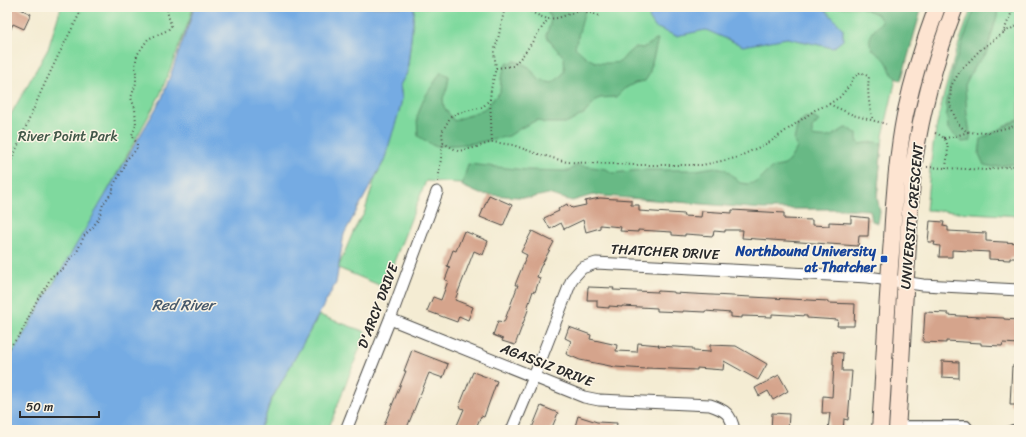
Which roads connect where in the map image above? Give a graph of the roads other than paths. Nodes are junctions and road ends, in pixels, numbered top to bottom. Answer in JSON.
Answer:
{"nodes":[{"id":1,"x":937,"y":7,"type":"edge"},
{"id":2,"x":954,"y":7,"type":"edge"},
{"id":3,"x":437,"y":192,"type":"road end"},
{"id":4,"x":888,"y":280,"type":"junction"},
{"id":5,"x":906,"y":282,"type":"junction"},
{"id":6,"x":1019,"y":290,"type":"edge"},
{"id":7,"x":390,"y":320,"type":"junction"},
{"id":8,"x":534,"y":377,"type":"junction"},
{"id":9,"x":898,"y":427,"type":"edge"},
{"id":10,"x":1019,"y":428,"type":"edge"},
{"id":11,"x":346,"y":430,"type":"edge"},
{"id":12,"x":512,"y":430,"type":"edge"},
{"id":13,"x":734,"y":430,"type":"edge"},
{"id":14,"x":880,"y":430,"type":"edge"},
{"id":15,"x":972,"y":430,"type":"edge"},
{"id":16,"x":1008,"y":430,"type":"edge"}],
"edges":[{"from":1,"to":4,"type":"main road","name":"UNIVERSITY CRESCENT"},
{"from":2,"to":5,"type":"main road","name":"UNIVERSITY CRESCENT"},
{"from":3,"to":7,"type":"street","name":"D'ARCY DRIVE"},
{"from":4,"to":5,"type":"street","name":"THATCHER DRIVE"},
{"from":4,"to":8,"type":"street","name":"THATCHER DRIVE"},
{"from":4,"to":14,"type":"main road","name":"UNIVERSITY CRESCENT"},
{"from":5,"to":6,"type":"street","name":"THATCHER DRIVE"},
{"from":5,"to":9,"type":"main road","name":"UNIVERSITY CRESCENT"},
{"from":7,"to":8,"type":"street","name":"AGASSIZ DRIVE"},
{"from":7,"to":11,"type":"street","name":"D'ARCY DRIVE"},
{"from":8,"to":12,"type":"street","name":"THATCHER DRIVE"},
{"from":8,"to":13,"type":"street","name":"AGASSIZ DRIVE"},
{"from":9,"to":15,"type":"lane"},
{"from":10,"to":16,"type":"lane"}]}
